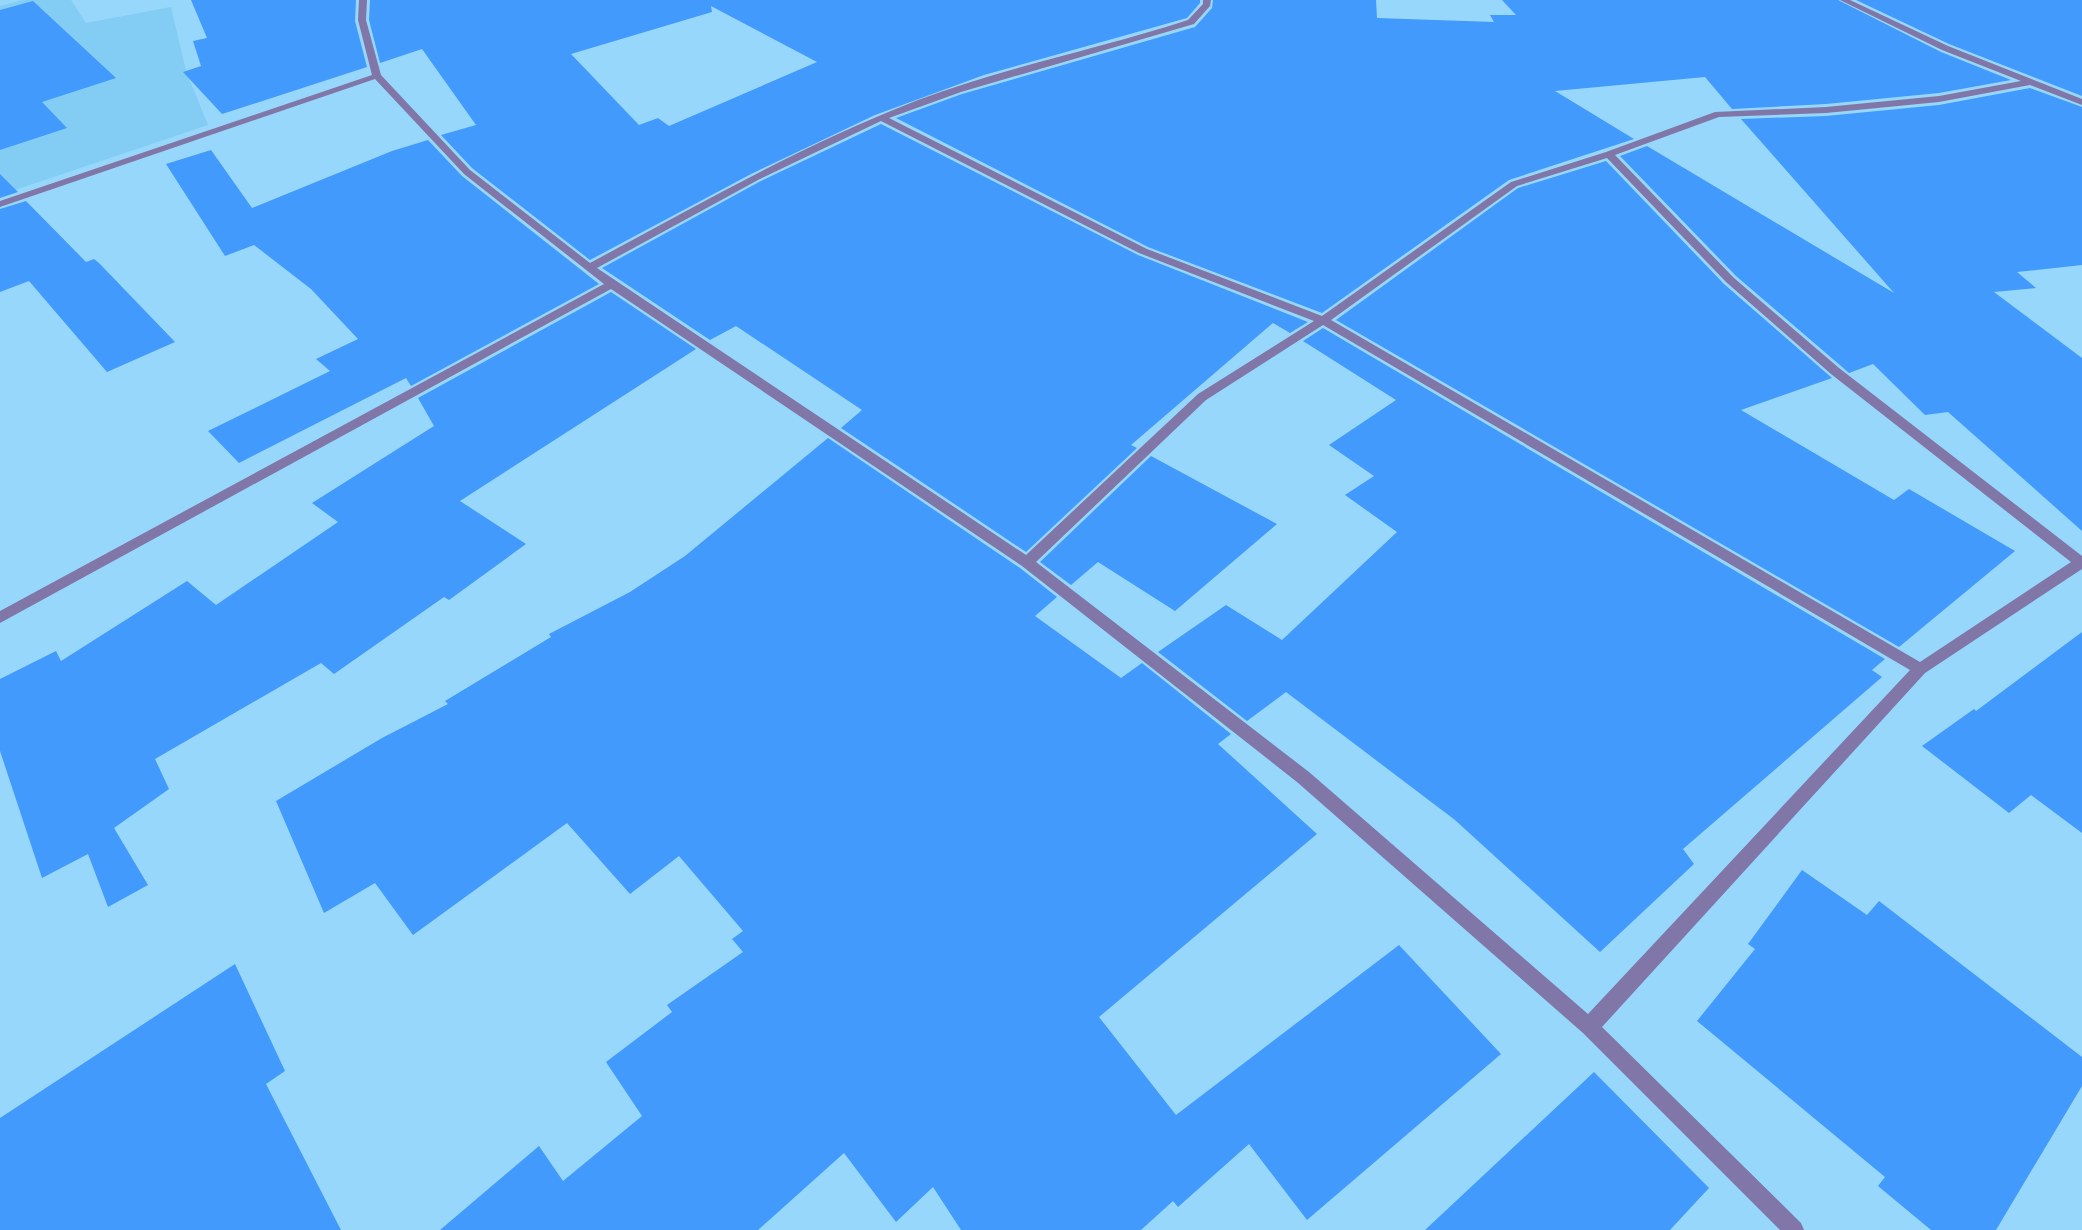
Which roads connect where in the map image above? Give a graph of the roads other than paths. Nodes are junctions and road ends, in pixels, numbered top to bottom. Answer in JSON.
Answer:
{"nodes":[{"id":1,"x":363,"y":0,"type":"edge"},
{"id":2,"x":1207,"y":0,"type":"edge"},
{"id":3,"x":1844,"y":0,"type":"edge"},
{"id":4,"x":377,"y":76,"type":"junction"},
{"id":5,"x":2029,"y":82,"type":"junction"},
{"id":6,"x":2082,"y":102,"type":"edge"},
{"id":7,"x":883,"y":118,"type":"junction"},
{"id":8,"x":1609,"y":154,"type":"junction"},
{"id":9,"x":0,"y":204,"type":"edge"},
{"id":10,"x":590,"y":267,"type":"junction"},
{"id":11,"x":611,"y":284,"type":"junction"},
{"id":12,"x":1323,"y":320,"type":"junction"},
{"id":13,"x":1027,"y":562,"type":"junction"},
{"id":14,"x":2081,"y":562,"type":"edge"},
{"id":15,"x":0,"y":618,"type":"edge"},
{"id":16,"x":1920,"y":669,"type":"junction"},
{"id":17,"x":1589,"y":1027,"type":"junction"},
{"id":18,"x":1794,"y":1230,"type":"edge"}],
"edges":[{"from":1,"to":4,"type":"street"},
{"from":2,"to":7,"type":"street"},
{"from":3,"to":5,"type":"street"},
{"from":4,"to":9,"type":"street"},
{"from":4,"to":10,"type":"street"},
{"from":5,"to":6,"type":"street"},
{"from":5,"to":8,"type":"street"},
{"from":7,"to":10,"type":"street"},
{"from":7,"to":12,"type":"street"},
{"from":8,"to":12,"type":"street"},
{"from":8,"to":14,"type":"street"},
{"from":10,"to":11,"type":"street"},
{"from":11,"to":13,"type":"street"},
{"from":11,"to":15,"type":"street"},
{"from":12,"to":13,"type":"street"},
{"from":12,"to":16,"type":"street"},
{"from":13,"to":17,"type":"street"},
{"from":14,"to":16,"type":"street"},
{"from":16,"to":17,"type":"street"},
{"from":17,"to":18,"type":"street"}]}
